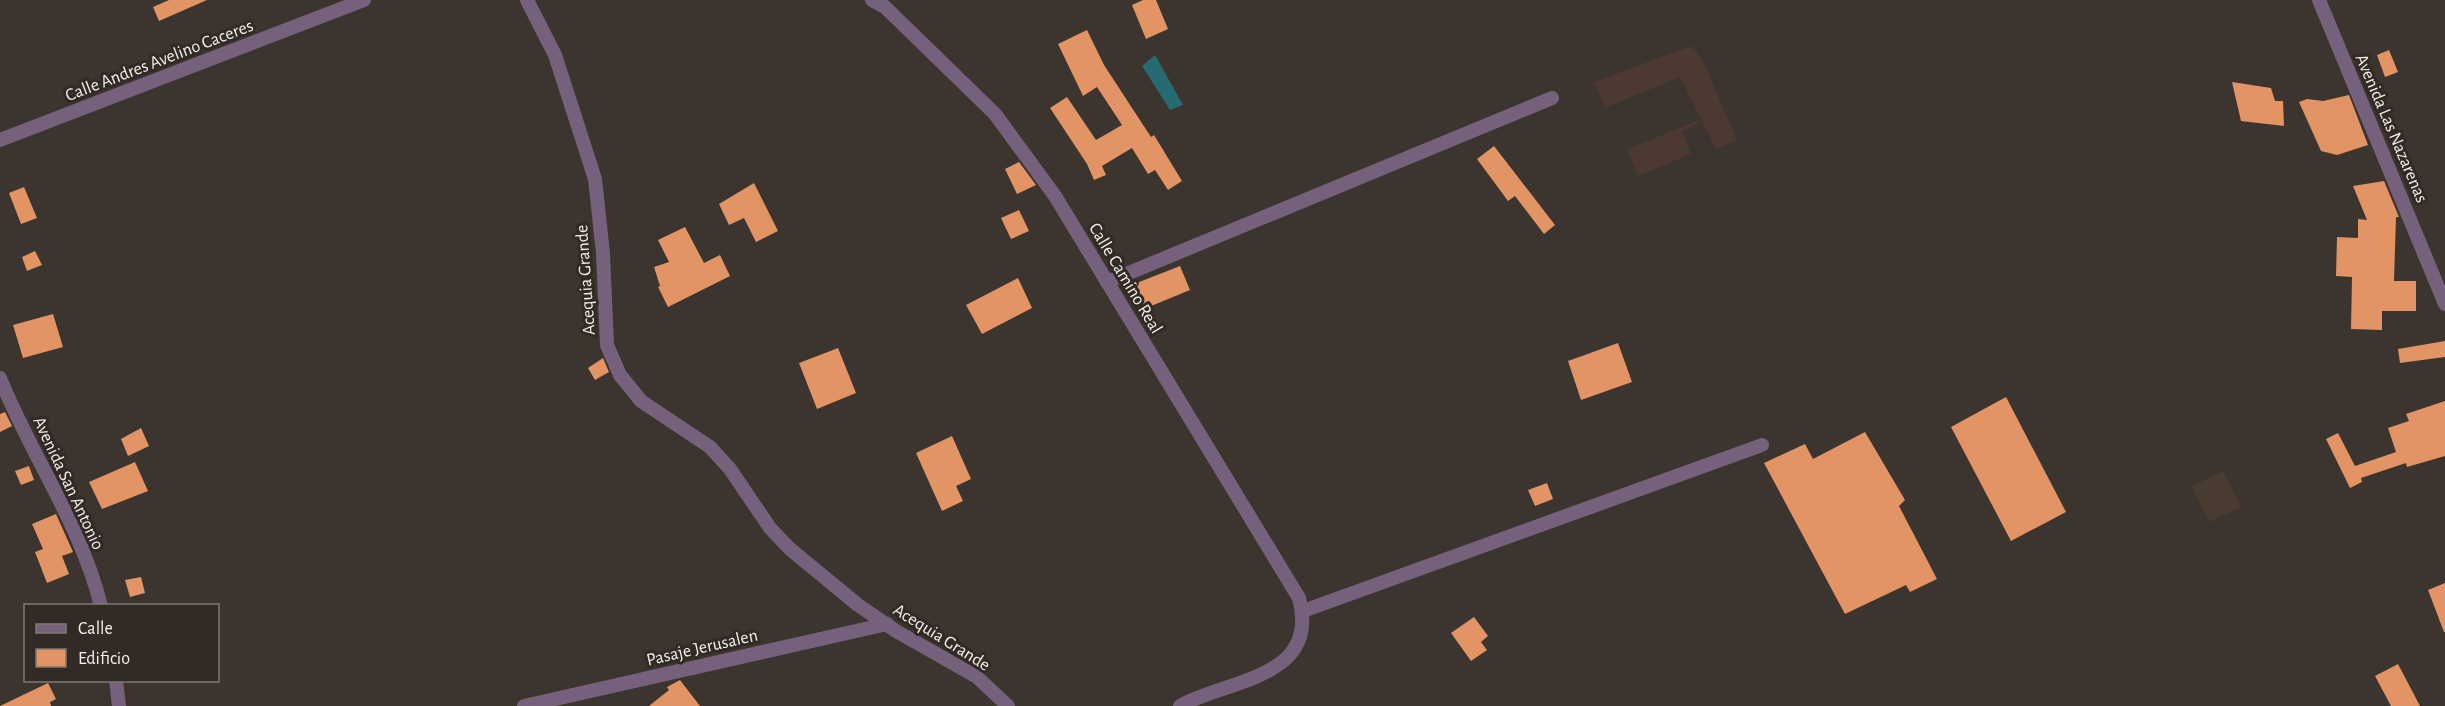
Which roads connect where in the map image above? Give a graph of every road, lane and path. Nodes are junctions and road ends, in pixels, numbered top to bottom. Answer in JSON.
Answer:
{"nodes":[{"id":1,"x":364,"y":0,"type":"edge"},
{"id":2,"x":527,"y":0,"type":"edge"},
{"id":3,"x":872,"y":0,"type":"edge"},
{"id":4,"x":2319,"y":0,"type":"edge"},
{"id":5,"x":1552,"y":98,"type":"dead end"},
{"id":6,"x":0,"y":140,"type":"edge"},
{"id":7,"x":1107,"y":282,"type":"junction"},
{"id":8,"x":2445,"y":304,"type":"edge"},
{"id":9,"x":0,"y":378,"type":"edge"},
{"id":10,"x":1762,"y":445,"type":"dead end"},
{"id":11,"x":100,"y":604,"type":"edge"},
{"id":12,"x":1303,"y":611,"type":"junction"},
{"id":13,"x":886,"y":624,"type":"junction"},
{"id":14,"x":116,"y":682,"type":"edge"},
{"id":15,"x":119,"y":706,"type":"edge"},
{"id":16,"x":525,"y":706,"type":"edge"},
{"id":17,"x":1008,"y":706,"type":"edge"},
{"id":18,"x":1180,"y":706,"type":"edge"}],
"edges":[{"from":1,"to":6,"type":"street","name":"Calle Andres Avelino Caceres"},
{"from":2,"to":13,"type":"street","name":"Acequia Grande"},
{"from":3,"to":7,"type":"street","name":"Calle Camino Real"},
{"from":4,"to":8,"type":"street","name":"Avenida Las Nazarenas"},
{"from":5,"to":7,"type":"street"},
{"from":7,"to":12,"type":"street","name":"Calle Camino Real"},
{"from":9,"to":11,"type":"street","name":"Avenida San Antonio"},
{"from":10,"to":12,"type":"street"},
{"from":12,"to":18,"type":"street"},
{"from":13,"to":16,"type":"street","name":"Pasaje Jerusalen"},
{"from":13,"to":17,"type":"street","name":"Acequia Grande"},
{"from":14,"to":15,"type":"street"}]}
